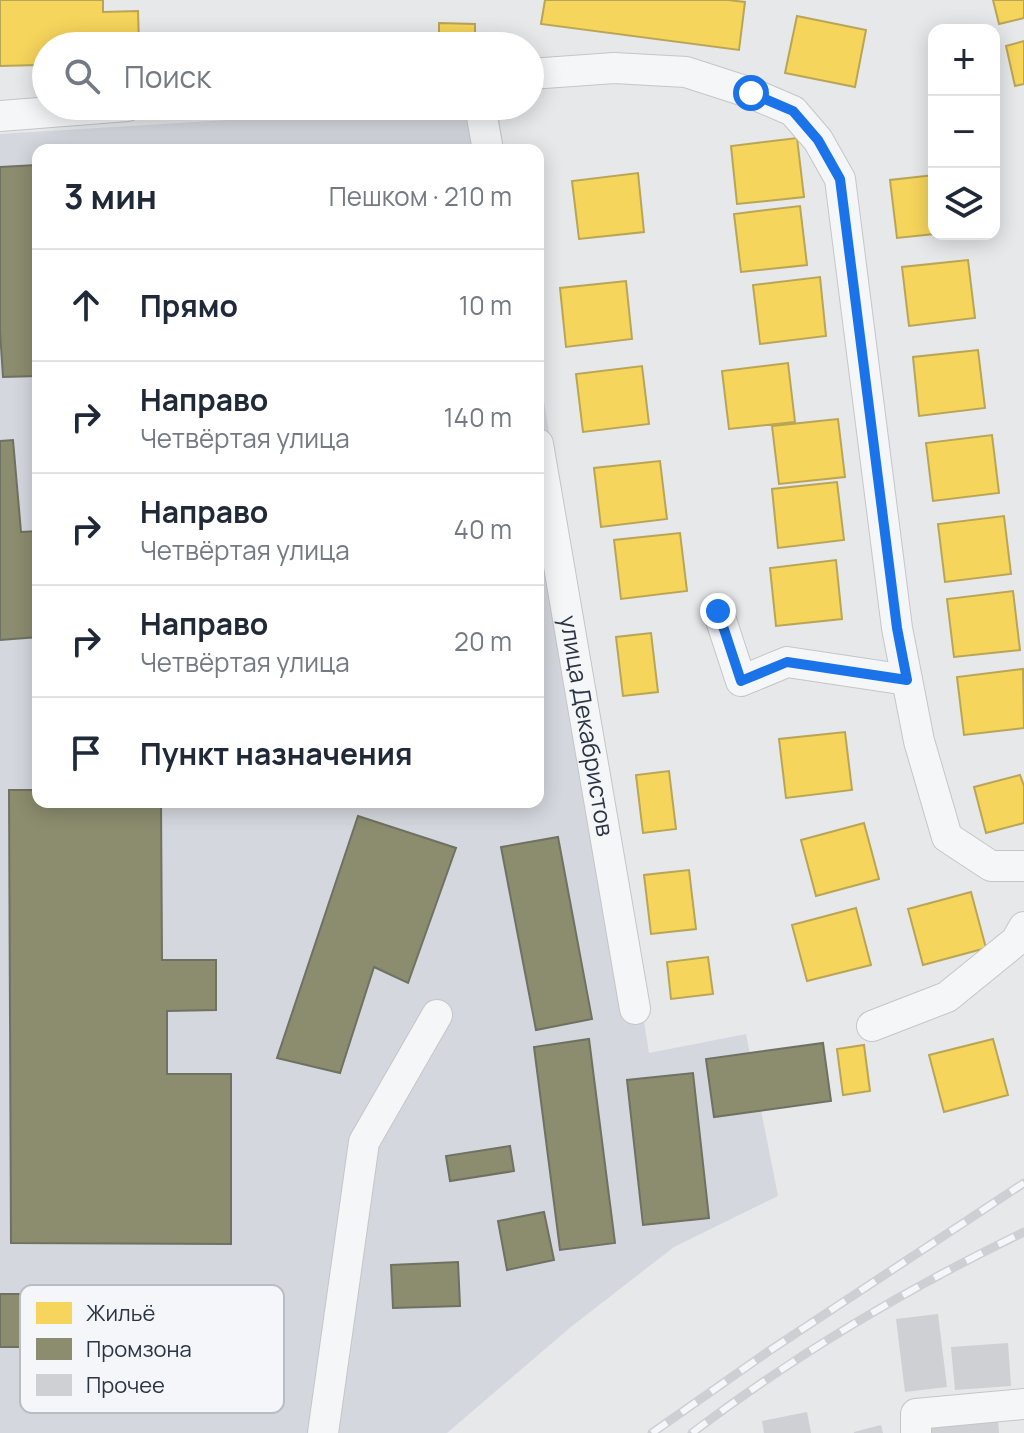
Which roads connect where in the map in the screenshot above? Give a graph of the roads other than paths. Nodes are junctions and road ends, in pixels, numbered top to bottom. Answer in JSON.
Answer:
{"nodes":[{"id":1,"x":544,"y":73,"type":"edge"},
{"id":2,"x":32,"y":113,"type":"edge"},
{"id":3,"x":0,"y":116,"type":"edge"},
{"id":4,"x":483,"y":120,"type":"edge"},
{"id":5,"x":487,"y":144,"type":"edge"},
{"id":6,"x":544,"y":479,"type":"edge"},
{"id":7,"x":718,"y":611,"type":"dead end"},
{"id":8,"x":907,"y":680,"type":"junction"},
{"id":9,"x":1024,"y":866,"type":"edge"},
{"id":10,"x":1024,"y":927,"type":"edge"},
{"id":11,"x":635,"y":1009,"type":"dead end"},
{"id":12,"x":437,"y":1015,"type":"dead end"},
{"id":13,"x":872,"y":1026,"type":"dead end"},
{"id":14,"x":1019,"y":1414,"type":"edge"},
{"id":15,"x":916,"y":1424,"type":"edge"},
{"id":16,"x":323,"y":1433,"type":"edge"}],
"edges":[{"from":1,"to":8,"type":"street"},
{"from":2,"to":3,"type":"street"},
{"from":4,"to":5,"type":"street"},
{"from":6,"to":11,"type":"street","name":"улица Декабристов"},
{"from":7,"to":8,"type":"street"},
{"from":8,"to":9,"type":"street"},
{"from":10,"to":13,"type":"street"},
{"from":12,"to":16,"type":"street"},
{"from":14,"to":15,"type":"street"}]}
